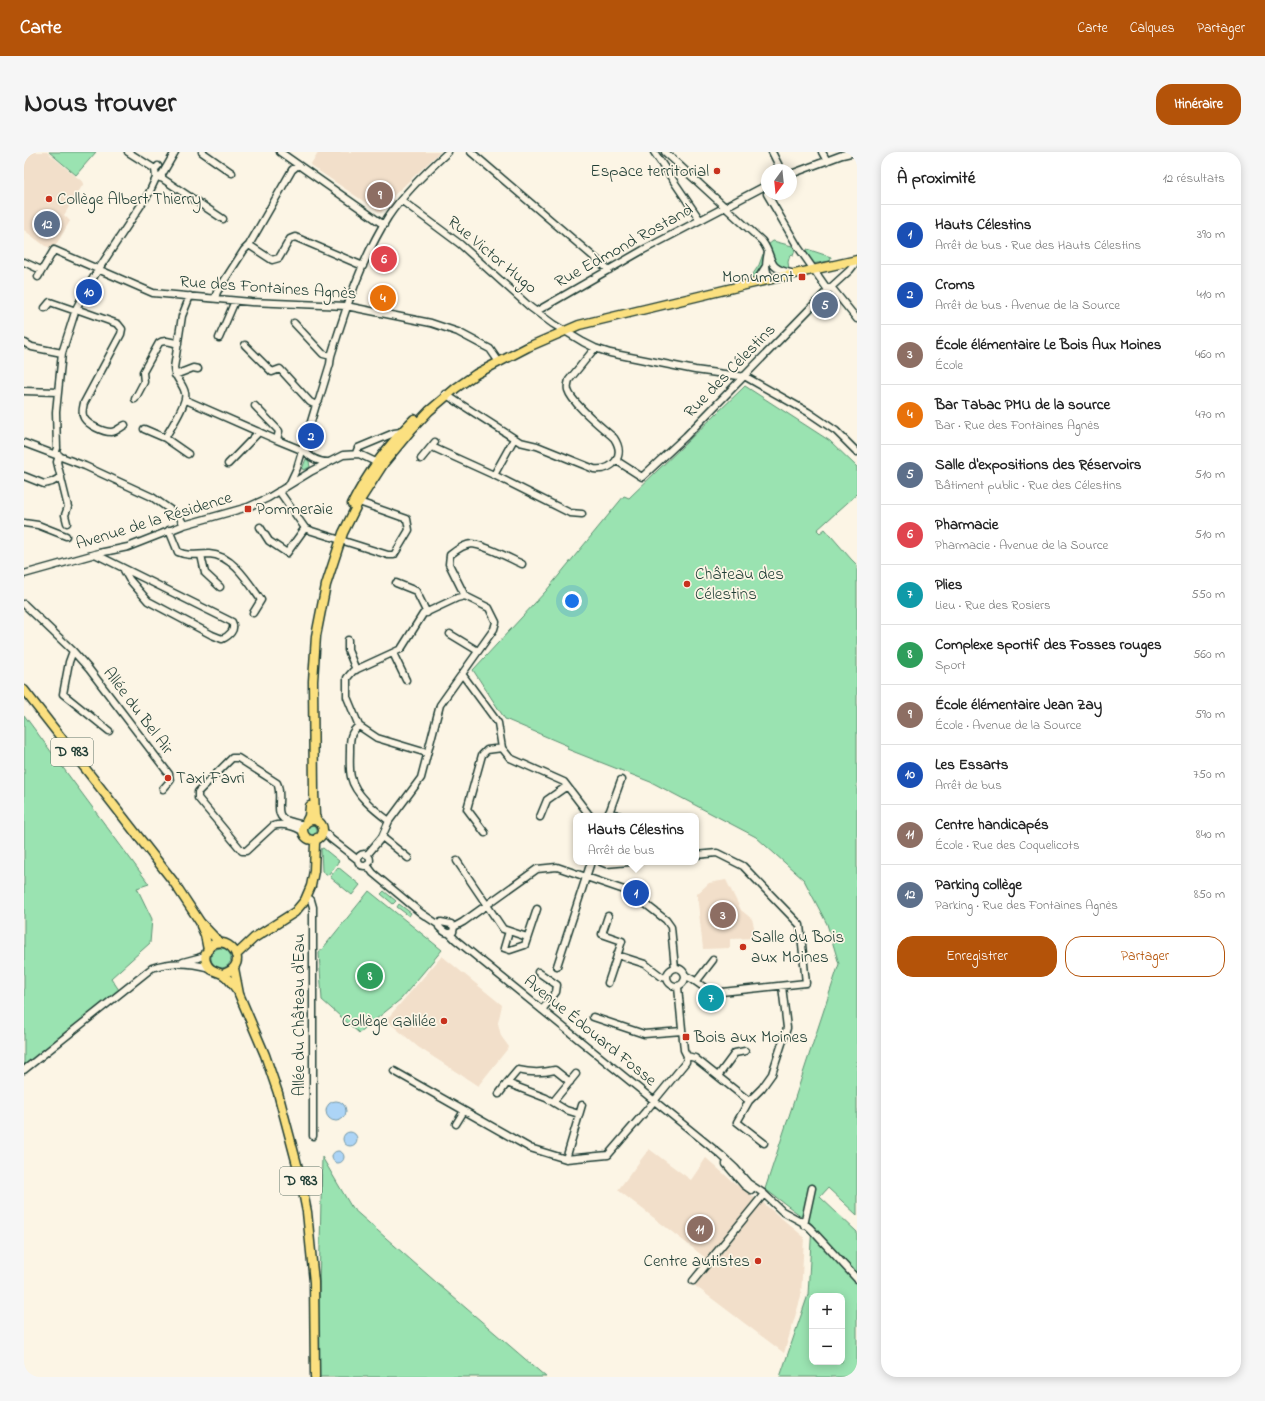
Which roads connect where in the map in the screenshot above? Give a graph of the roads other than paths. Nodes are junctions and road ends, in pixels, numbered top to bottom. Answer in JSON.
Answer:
{"nodes":[{"id":1,"x":128,"y":152,"type":"edge"},
{"id":2,"x":175,"y":152,"type":"edge"},
{"id":3,"x":202,"y":152,"type":"edge"},
{"id":4,"x":280,"y":152,"type":"edge"},
{"id":5,"x":448,"y":152,"type":"edge"},
{"id":6,"x":472,"y":152,"type":"edge"},
{"id":7,"x":654,"y":152,"type":"edge"},
{"id":8,"x":665,"y":152,"type":"edge"},
{"id":9,"x":670,"y":152,"type":"edge"},
{"id":10,"x":772,"y":152,"type":"edge"},
{"id":11,"x":822,"y":152,"type":"edge"},
{"id":12,"x":855,"y":152,"type":"edge"},
{"id":13,"x":827,"y":161,"type":"junction"},
{"id":14,"x":778,"y":164,"type":"edge"},
{"id":15,"x":298,"y":165,"type":"junction"},
{"id":16,"x":687,"y":171,"type":"junction"},
{"id":17,"x":797,"y":172,"type":"edge"},
{"id":18,"x":160,"y":173,"type":"junction"},
{"id":19,"x":232,"y":173,"type":"dead end"},
{"id":20,"x":761,"y":188,"type":"edge"},
{"id":21,"x":401,"y":200,"type":"junction"},
{"id":22,"x":770,"y":200,"type":"edge"},
{"id":23,"x":725,"y":207,"type":"junction"},
{"id":24,"x":223,"y":219,"type":"dead end"},
{"id":25,"x":700,"y":220,"type":"junction"},
{"id":26,"x":384,"y":225,"type":"junction"},
{"id":27,"x":249,"y":245,"type":"junction"},
{"id":28,"x":768,"y":251,"type":"junction"},
{"id":29,"x":857,"y":261,"type":"edge"},
{"id":30,"x":24,"y":262,"type":"edge"},
{"id":31,"x":773,"y":265,"type":"junction"},
{"id":32,"x":363,"y":266,"type":"junction"},
{"id":33,"x":766,"y":266,"type":"junction"},
{"id":34,"x":42,"y":270,"type":"junction"},
{"id":35,"x":98,"y":270,"type":"junction"},
{"id":36,"x":608,"y":270,"type":"junction"},
{"id":37,"x":814,"y":270,"type":"junction"},
{"id":38,"x":794,"y":274,"type":"junction"},
{"id":39,"x":38,"y":277,"type":"dead end"},
{"id":40,"x":771,"y":279,"type":"junction"},
{"id":41,"x":756,"y":282,"type":"junction"},
{"id":42,"x":830,"y":289,"type":"junction"},
{"id":43,"x":190,"y":296,"type":"junction"},
{"id":44,"x":215,"y":298,"type":"junction"},
{"id":45,"x":235,"y":301,"type":"junction"},
{"id":46,"x":346,"y":306,"type":"junction"},
{"id":47,"x":45,"y":308,"type":"dead end"},
{"id":48,"x":76,"y":310,"type":"junction"},
{"id":49,"x":537,"y":311,"type":"junction"},
{"id":50,"x":857,"y":319,"type":"edge"},
{"id":51,"x":294,"y":323,"type":"dead end"},
{"id":52,"x":564,"y":329,"type":"junction"},
{"id":53,"x":218,"y":338,"type":"dead end"},
{"id":54,"x":25,"y":343,"type":"edge"},
{"id":55,"x":178,"y":344,"type":"junction"},
{"id":56,"x":246,"y":344,"type":"dead end"},
{"id":57,"x":595,"y":348,"type":"junction"},
{"id":58,"x":62,"y":354,"type":"junction"},
{"id":59,"x":331,"y":356,"type":"junction"},
{"id":60,"x":498,"y":360,"type":"junction"},
{"id":61,"x":198,"y":369,"type":"dead end"},
{"id":62,"x":175,"y":375,"type":"junction"},
{"id":63,"x":744,"y":376,"type":"junction"},
{"id":64,"x":24,"y":391,"type":"edge"},
{"id":65,"x":58,"y":392,"type":"junction"},
{"id":66,"x":446,"y":394,"type":"junction"},
{"id":67,"x":135,"y":399,"type":"dead end"},
{"id":68,"x":186,"y":400,"type":"junction"},
{"id":69,"x":316,"y":405,"type":"junction"},
{"id":70,"x":255,"y":406,"type":"dead end"},
{"id":71,"x":125,"y":425,"type":"dead end"},
{"id":72,"x":144,"y":429,"type":"dead end"},
{"id":73,"x":259,"y":432,"type":"junction"},
{"id":74,"x":397,"y":433,"type":"junction"},
{"id":75,"x":165,"y":438,"type":"junction"},
{"id":76,"x":514,"y":439,"type":"junction"},
{"id":77,"x":277,"y":440,"type":"junction"},
{"id":78,"x":24,"y":443,"type":"edge"},
{"id":79,"x":306,"y":452,"type":"junction"},
{"id":80,"x":857,"y":452,"type":"edge"},
{"id":81,"x":356,"y":453,"type":"junction"},
{"id":82,"x":188,"y":454,"type":"dead end"},
{"id":83,"x":57,"y":455,"type":"junction"},
{"id":84,"x":420,"y":459,"type":"dead end"},
{"id":85,"x":330,"y":461,"type":"junction"},
{"id":86,"x":617,"y":461,"type":"junction"},
{"id":87,"x":380,"y":463,"type":"junction"},
{"id":88,"x":228,"y":464,"type":"dead end"},
{"id":89,"x":297,"y":468,"type":"junction"},
{"id":90,"x":309,"y":473,"type":"junction"},
{"id":91,"x":494,"y":475,"type":"junction"},
{"id":92,"x":24,"y":476,"type":"edge"},
{"id":93,"x":61,"y":477,"type":"junction"},
{"id":94,"x":289,"y":485,"type":"junction"},
{"id":95,"x":279,"y":491,"type":"junction"},
{"id":96,"x":359,"y":502,"type":"junction"},
{"id":97,"x":582,"y":514,"type":"dead end"},
{"id":98,"x":24,"y":523,"type":"edge"},
{"id":99,"x":67,"y":523,"type":"dead end"},
{"id":100,"x":184,"y":525,"type":"junction"},
{"id":101,"x":260,"y":527,"type":"dead end"},
{"id":102,"x":305,"y":528,"type":"junction"},
{"id":103,"x":169,"y":530,"type":"junction"},
{"id":104,"x":66,"y":536,"type":"dead end"},
{"id":105,"x":339,"y":539,"type":"junction"},
{"id":106,"x":95,"y":554,"type":"junction"},
{"id":107,"x":201,"y":555,"type":"junction"},
{"id":108,"x":522,"y":564,"type":"dead end"},
{"id":109,"x":124,"y":570,"type":"junction"},
{"id":110,"x":24,"y":572,"type":"edge"},
{"id":111,"x":396,"y":582,"type":"dead end"},
{"id":112,"x":220,"y":587,"type":"dead end"},
{"id":113,"x":465,"y":596,"type":"junction"},
{"id":114,"x":24,"y":604,"type":"edge"},
{"id":115,"x":253,"y":613,"type":"dead end"},
{"id":116,"x":427,"y":613,"type":"junction"},
{"id":117,"x":450,"y":634,"type":"dead end"},
{"id":118,"x":348,"y":640,"type":"dead end"},
{"id":119,"x":74,"y":651,"type":"junction"},
{"id":120,"x":478,"y":651,"type":"junction"},
{"id":121,"x":393,"y":653,"type":"junction"},
{"id":122,"x":356,"y":670,"type":"junction"},
{"id":123,"x":462,"y":674,"type":"junction"},
{"id":124,"x":406,"y":680,"type":"dead end"},
{"id":125,"x":24,"y":690,"type":"edge"},
{"id":126,"x":359,"y":726,"type":"junction"},
{"id":127,"x":109,"y":731,"type":"dead end"},
{"id":128,"x":502,"y":748,"type":"junction"},
{"id":129,"x":427,"y":753,"type":"junction"},
{"id":130,"x":621,"y":780,"type":"dead end"},
{"id":131,"x":567,"y":786,"type":"junction"},
{"id":132,"x":163,"y":790,"type":"dead end"},
{"id":133,"x":588,"y":813,"type":"edge"},
{"id":134,"x":608,"y":813,"type":"edge"},
{"id":135,"x":540,"y":817,"type":"dead end"},
{"id":136,"x":389,"y":821,"type":"junction"},
{"id":137,"x":305,"y":829,"type":"junction"},
{"id":138,"x":319,"y":831,"type":"junction"},
{"id":139,"x":485,"y":833,"type":"dead end"},
{"id":140,"x":382,"y":837,"type":"junction"},
{"id":141,"x":367,"y":855,"type":"junction"},
{"id":142,"x":699,"y":856,"type":"edge"},
{"id":143,"x":408,"y":858,"type":"dead end"},
{"id":144,"x":358,"y":860,"type":"junction"},
{"id":145,"x":458,"y":862,"type":"dead end"},
{"id":146,"x":367,"y":865,"type":"junction"},
{"id":147,"x":590,"y":865,"type":"edge"},
{"id":148,"x":587,"y":877,"type":"junction"},
{"id":149,"x":312,"y":882,"type":"junction"},
{"id":150,"x":307,"y":896,"type":"junction"},
{"id":151,"x":487,"y":905,"type":"junction"},
{"id":152,"x":536,"y":910,"type":"dead end"},
{"id":153,"x":608,"y":916,"type":"dead end"},
{"id":154,"x":200,"y":922,"type":"junction"},
{"id":155,"x":439,"y":924,"type":"junction"},
{"id":156,"x":454,"y":926,"type":"junction"},
{"id":157,"x":509,"y":931,"type":"junction"},
{"id":158,"x":450,"y":934,"type":"junction"},
{"id":159,"x":527,"y":937,"type":"junction"},
{"id":160,"x":254,"y":938,"type":"junction"},
{"id":161,"x":219,"y":942,"type":"junction"},
{"id":162,"x":230,"y":946,"type":"junction"},
{"id":163,"x":207,"y":952,"type":"junction"},
{"id":164,"x":236,"y":955,"type":"junction"},
{"id":165,"x":617,"y":955,"type":"junction"},
{"id":166,"x":713,"y":960,"type":"dead end"},
{"id":167,"x":179,"y":963,"type":"junction"},
{"id":168,"x":557,"y":966,"type":"dead end"},
{"id":169,"x":210,"y":968,"type":"junction"},
{"id":170,"x":234,"y":968,"type":"junction"},
{"id":171,"x":676,"y":968,"type":"junction"},
{"id":172,"x":538,"y":972,"type":"dead end"},
{"id":173,"x":223,"y":974,"type":"junction"},
{"id":174,"x":686,"y":976,"type":"junction"},
{"id":175,"x":667,"y":978,"type":"junction"},
{"id":176,"x":696,"y":982,"type":"junction"},
{"id":177,"x":814,"y":982,"type":"dead end"},
{"id":178,"x":608,"y":983,"type":"dead end"},
{"id":179,"x":806,"y":983,"type":"junction"},
{"id":180,"x":782,"y":986,"type":"junction"},
{"id":181,"x":678,"y":987,"type":"junction"},
{"id":182,"x":239,"y":994,"type":"junction"},
{"id":183,"x":542,"y":1010,"type":"junction"},
{"id":184,"x":593,"y":1017,"type":"dead end"},
{"id":185,"x":682,"y":1031,"type":"junction"},
{"id":186,"x":746,"y":1051,"type":"dead end"},
{"id":187,"x":687,"y":1056,"type":"junction"},
{"id":188,"x":24,"y":1070,"type":"edge"},
{"id":189,"x":394,"y":1072,"type":"dead end"},
{"id":190,"x":576,"y":1074,"type":"dead end"},
{"id":191,"x":718,"y":1076,"type":"junction"},
{"id":192,"x":570,"y":1082,"type":"junction"},
{"id":193,"x":507,"y":1083,"type":"junction"},
{"id":194,"x":499,"y":1094,"type":"dead end"},
{"id":195,"x":653,"y":1101,"type":"junction"},
{"id":196,"x":749,"y":1101,"type":"junction"},
{"id":197,"x":553,"y":1102,"type":"junction"},
{"id":198,"x":582,"y":1105,"type":"dead end"},
{"id":199,"x":464,"y":1111,"type":"junction"},
{"id":200,"x":579,"y":1114,"type":"junction"},
{"id":201,"x":456,"y":1124,"type":"dead end"},
{"id":202,"x":313,"y":1136,"type":"dead end"},
{"id":203,"x":764,"y":1143,"type":"dead end"},
{"id":204,"x":566,"y":1159,"type":"junction"},
{"id":205,"x":812,"y":1188,"type":"dead end"},
{"id":206,"x":763,"y":1195,"type":"junction"},
{"id":207,"x":804,"y":1224,"type":"junction"},
{"id":208,"x":857,"y":1279,"type":"edge"},
{"id":209,"x":693,"y":1281,"type":"dead end"},
{"id":210,"x":315,"y":1377,"type":"edge"}],
"edges":[{"from":1,"to":18,"type":"street"},
{"from":2,"to":18,"type":"street"},
{"from":3,"to":19,"type":"street"},
{"from":4,"to":15,"type":"street"},
{"from":5,"to":21,"type":"street"},
{"from":6,"to":36,"type":"street"},
{"from":7,"to":25,"type":"street"},
{"from":8,"to":16,"type":"street"},
{"from":9,"to":16,"type":"street"},
{"from":10,"to":14,"type":"street"},
{"from":11,"to":13,"type":"street"},
{"from":12,"to":13,"type":"street"},
{"from":13,"to":17,"type":"street"},
{"from":15,"to":26,"type":"street"},
{"from":15,"to":27,"type":"street"},
{"from":16,"to":23,"type":"street"},
{"from":18,"to":24,"type":"street"},
{"from":18,"to":35,"type":"street"},
{"from":20,"to":23,"type":"street","name":"Rue Edmond Rostand"},
{"from":21,"to":26,"type":"street"},
{"from":21,"to":49,"type":"street","name":"Rue Victor Hugo"},
{"from":22,"to":37,"type":"street"},
{"from":23,"to":25,"type":"street","name":"Rue Edmond Rostand"},
{"from":23,"to":28,"type":"street"},
{"from":25,"to":36,"type":"street","name":"Rue Edmond Rostand"},
{"from":26,"to":32,"type":"street"},
{"from":27,"to":32,"type":"street"},
{"from":27,"to":44,"type":"street"},
{"from":28,"to":31,"type":"street"},
{"from":28,"to":33,"type":"street"},
{"from":29,"to":37,"type":"main road"},
{"from":29,"to":42,"type":"street","name":"Rue des Célestins"},
{"from":30,"to":34,"type":"street"},
{"from":31,"to":38,"type":"street"},
{"from":31,"to":40,"type":"street"},
{"from":32,"to":46,"type":"street"},
{"from":33,"to":40,"type":"street"},
{"from":33,"to":41,"type":"street"},
{"from":34,"to":35,"type":"street","name":"Rue des Fontaines Agnès"},
{"from":34,"to":39,"type":"street"},
{"from":35,"to":43,"type":"street","name":"Rue des Fontaines Agnès"},
{"from":35,"to":48,"type":"street"},
{"from":36,"to":49,"type":"street","name":"Rue Edmond Rostand"},
{"from":37,"to":38,"type":"main road"},
{"from":37,"to":42,"type":"street"},
{"from":38,"to":40,"type":"main road"},
{"from":40,"to":41,"type":"main road"},
{"from":41,"to":52,"type":"main road"},
{"from":42,"to":50,"type":"street"},
{"from":42,"to":63,"type":"street","name":"Rue des Célestins"},
{"from":43,"to":44,"type":"street","name":"Rue des Fontaines Agnès"},
{"from":43,"to":55,"type":"street"},
{"from":44,"to":45,"type":"street","name":"Rue des Fontaines Agnès"},
{"from":45,"to":46,"type":"street","name":"Rue des Fontaines Agnès"},
{"from":45,"to":53,"type":"street"},
{"from":46,"to":59,"type":"street"},
{"from":46,"to":60,"type":"street","name":"Rue des Fontaines Agnès"},
{"from":47,"to":48,"type":"street"},
{"from":48,"to":58,"type":"street"},
{"from":48,"to":71,"type":"street"},
{"from":49,"to":52,"type":"street","name":"Rue Victor Hugo"},
{"from":51,"to":59,"type":"street"},
{"from":52,"to":57,"type":"street","name":"Rue Victor Hugo"},
{"from":52,"to":60,"type":"main road"},
{"from":54,"to":58,"type":"street"},
{"from":55,"to":62,"type":"street"},
{"from":55,"to":67,"type":"street"},
{"from":56,"to":69,"type":"street"},
{"from":57,"to":63,"type":"street","name":"Rue Victor Hugo"},
{"from":57,"to":86,"type":"street"},
{"from":58,"to":65,"type":"street"},
{"from":59,"to":69,"type":"street"},
{"from":60,"to":66,"type":"main road"},
{"from":61,"to":62,"type":"street"},
{"from":62,"to":68,"type":"street"},
{"from":63,"to":80,"type":"street"},
{"from":63,"to":86,"type":"street","name":"Rue des Célestins"},
{"from":64,"to":65,"type":"street"},
{"from":65,"to":83,"type":"street"},
{"from":66,"to":74,"type":"main road"},
{"from":66,"to":76,"type":"street"},
{"from":66,"to":87,"type":"main road"},
{"from":68,"to":73,"type":"street"},
{"from":68,"to":75,"type":"street"},
{"from":69,"to":79,"type":"street"},
{"from":70,"to":77,"type":"street"},
{"from":72,"to":75,"type":"street"},
{"from":73,"to":77,"type":"street"},
{"from":73,"to":88,"type":"street"},
{"from":74,"to":81,"type":"street","name":"Avenue de la Résidence"},
{"from":74,"to":87,"type":"main road"},
{"from":75,"to":82,"type":"street"},
{"from":76,"to":86,"type":"street"},
{"from":76,"to":91,"type":"street"},
{"from":77,"to":79,"type":"street"},
{"from":78,"to":83,"type":"street"},
{"from":79,"to":85,"type":"street"},
{"from":79,"to":89,"type":"street"},
{"from":79,"to":90,"type":"street"},
{"from":81,"to":85,"type":"street","name":"Avenue de la Résidence"},
{"from":81,"to":87,"type":"street"},
{"from":83,"to":93,"type":"street"},
{"from":83,"to":100,"type":"street"},
{"from":84,"to":91,"type":"street"},
{"from":85,"to":90,"type":"street","name":"Avenue de la Résidence"},
{"from":87,"to":96,"type":"main road"},
{"from":87,"to":105,"type":"main road"},
{"from":89,"to":90,"type":"street"},
{"from":89,"to":94,"type":"street"},
{"from":90,"to":94,"type":"street","name":"Avenue de la Résidence"},
{"from":91,"to":97,"type":"street"},
{"from":92,"to":93,"type":"street"},
{"from":93,"to":99,"type":"street"},
{"from":94,"to":95,"type":"street","name":"Avenue de la Résidence"},
{"from":95,"to":100,"type":"street","name":"Avenue de la Résidence"},
{"from":95,"to":102,"type":"street"},
{"from":96,"to":105,"type":"main road"},
{"from":96,"to":105,"type":"street"},
{"from":98,"to":104,"type":"street"},
{"from":100,"to":103,"type":"street","name":"Avenue de la Résidence"},
{"from":101,"to":102,"type":"street"},
{"from":102,"to":105,"type":"street"},
{"from":103,"to":106,"type":"street","name":"Avenue de la Résidence"},
{"from":103,"to":107,"type":"street"},
{"from":105,"to":137,"type":"main road"},
{"from":105,"to":138,"type":"main road"},
{"from":106,"to":109,"type":"street"},
{"from":106,"to":110,"type":"street","name":"Avenue de la Résidence"},
{"from":107,"to":112,"type":"street"},
{"from":107,"to":115,"type":"street"},
{"from":108,"to":113,"type":"street"},
{"from":109,"to":109,"type":"street"},
{"from":111,"to":116,"type":"street"},
{"from":113,"to":116,"type":"street"},
{"from":113,"to":120,"type":"street"},
{"from":114,"to":119,"type":"street","name":"Allée du Bel Air"},
{"from":116,"to":121,"type":"street"},
{"from":117,"to":120,"type":"street"},
{"from":118,"to":122,"type":"street"},
{"from":119,"to":127,"type":"street"},
{"from":119,"to":132,"type":"street","name":"Allée du Bel Air"},
{"from":120,"to":123,"type":"street"},
{"from":121,"to":122,"type":"street"},
{"from":121,"to":124,"type":"street"},
{"from":122,"to":126,"type":"street"},
{"from":123,"to":128,"type":"street"},
{"from":123,"to":129,"type":"street"},
{"from":125,"to":154,"type":"main road","number":"D 983"},
{"from":126,"to":129,"type":"street"},
{"from":126,"to":136,"type":"street"},
{"from":128,"to":131,"type":"street"},
{"from":128,"to":139,"type":"street"},
{"from":129,"to":136,"type":"street"},
{"from":130,"to":134,"type":"street"},
{"from":131,"to":133,"type":"street"},
{"from":131,"to":135,"type":"street"},
{"from":136,"to":140,"type":"street"},
{"from":137,"to":137,"type":"street"},
{"from":137,"to":138,"type":"main road"},
{"from":137,"to":138,"type":"main road"},
{"from":137,"to":149,"type":"main road"},
{"from":138,"to":144,"type":"street"},
{"from":138,"to":149,"type":"main road"},
{"from":140,"to":141,"type":"street"},
{"from":140,"to":143,"type":"street"},
{"from":141,"to":144,"type":"street"},
{"from":141,"to":146,"type":"street"},
{"from":142,"to":179,"type":"street"},
{"from":144,"to":146,"type":"street"},
{"from":145,"to":151,"type":"street"},
{"from":146,"to":155,"type":"street"},
{"from":147,"to":148,"type":"street"},
{"from":148,"to":151,"type":"street"},
{"from":148,"to":168,"type":"street"},
{"from":148,"to":171,"type":"street"},
{"from":149,"to":150,"type":"main road"},
{"from":150,"to":160,"type":"main road"},
{"from":150,"to":202,"type":"street","name":"Allée du Château d'Eau"},
{"from":151,"to":156,"type":"street"},
{"from":151,"to":157,"type":"street"},
{"from":152,"to":159,"type":"street"},
{"from":153,"to":165,"type":"street"},
{"from":154,"to":161,"type":"main road","number":"D 983"},
{"from":154,"to":163,"type":"main road","number":"D 983"},
{"from":155,"to":156,"type":"street"},
{"from":155,"to":158,"type":"street","name":"Avenue Édouard Fosse"},
{"from":156,"to":158,"type":"street"},
{"from":157,"to":159,"type":"street"},
{"from":157,"to":159,"type":"street"},
{"from":158,"to":183,"type":"street","name":"Avenue Édouard Fosse"},
{"from":160,"to":162,"type":"main road"},
{"from":160,"to":164,"type":"main road"},
{"from":161,"to":162,"type":"main road"},
{"from":161,"to":163,"type":"main road"},
{"from":162,"to":164,"type":"main road"},
{"from":163,"to":167,"type":"street"},
{"from":163,"to":169,"type":"main road"},
{"from":164,"to":170,"type":"main road"},
{"from":165,"to":175,"type":"street"},
{"from":165,"to":178,"type":"street"},
{"from":166,"to":176,"type":"street"},
{"from":167,"to":169,"type":"street"},
{"from":167,"to":188,"type":"street"},
{"from":169,"to":173,"type":"main road"},
{"from":170,"to":173,"type":"main road"},
{"from":170,"to":182,"type":"main road","number":"D 983"},
{"from":171,"to":174,"type":"street"},
{"from":171,"to":175,"type":"street"},
{"from":172,"to":183,"type":"street"},
{"from":173,"to":182,"type":"main road","number":"D 983"},
{"from":174,"to":176,"type":"street"},
{"from":174,"to":181,"type":"street"},
{"from":175,"to":181,"type":"street"},
{"from":176,"to":180,"type":"street"},
{"from":177,"to":179,"type":"street"},
{"from":179,"to":180,"type":"street"},
{"from":180,"to":196,"type":"street"},
{"from":181,"to":185,"type":"street"},
{"from":182,"to":210,"type":"main road","number":"D 983"},
{"from":183,"to":195,"type":"street","name":"Avenue Édouard Fosse"},
{"from":184,"to":185,"type":"street"},
{"from":185,"to":187,"type":"street"},
{"from":186,"to":191,"type":"street"},
{"from":187,"to":191,"type":"street"},
{"from":187,"to":195,"type":"street"},
{"from":189,"to":199,"type":"street"},
{"from":190,"to":192,"type":"street"},
{"from":191,"to":196,"type":"street"},
{"from":192,"to":193,"type":"street"},
{"from":192,"to":197,"type":"street"},
{"from":193,"to":194,"type":"street"},
{"from":193,"to":197,"type":"street"},
{"from":195,"to":204,"type":"street"},
{"from":195,"to":206,"type":"street","name":"Avenue Édouard Fosse"},
{"from":196,"to":203,"type":"street"},
{"from":197,"to":200,"type":"street"},
{"from":198,"to":200,"type":"street"},
{"from":199,"to":201,"type":"street"},
{"from":199,"to":204,"type":"street"},
{"from":200,"to":204,"type":"street"},
{"from":205,"to":207,"type":"street"},
{"from":206,"to":207,"type":"street","name":"Avenue Édouard Fosse"},
{"from":206,"to":209,"type":"street"},
{"from":207,"to":208,"type":"street","name":"Avenue Édouard Fosse"}]}
